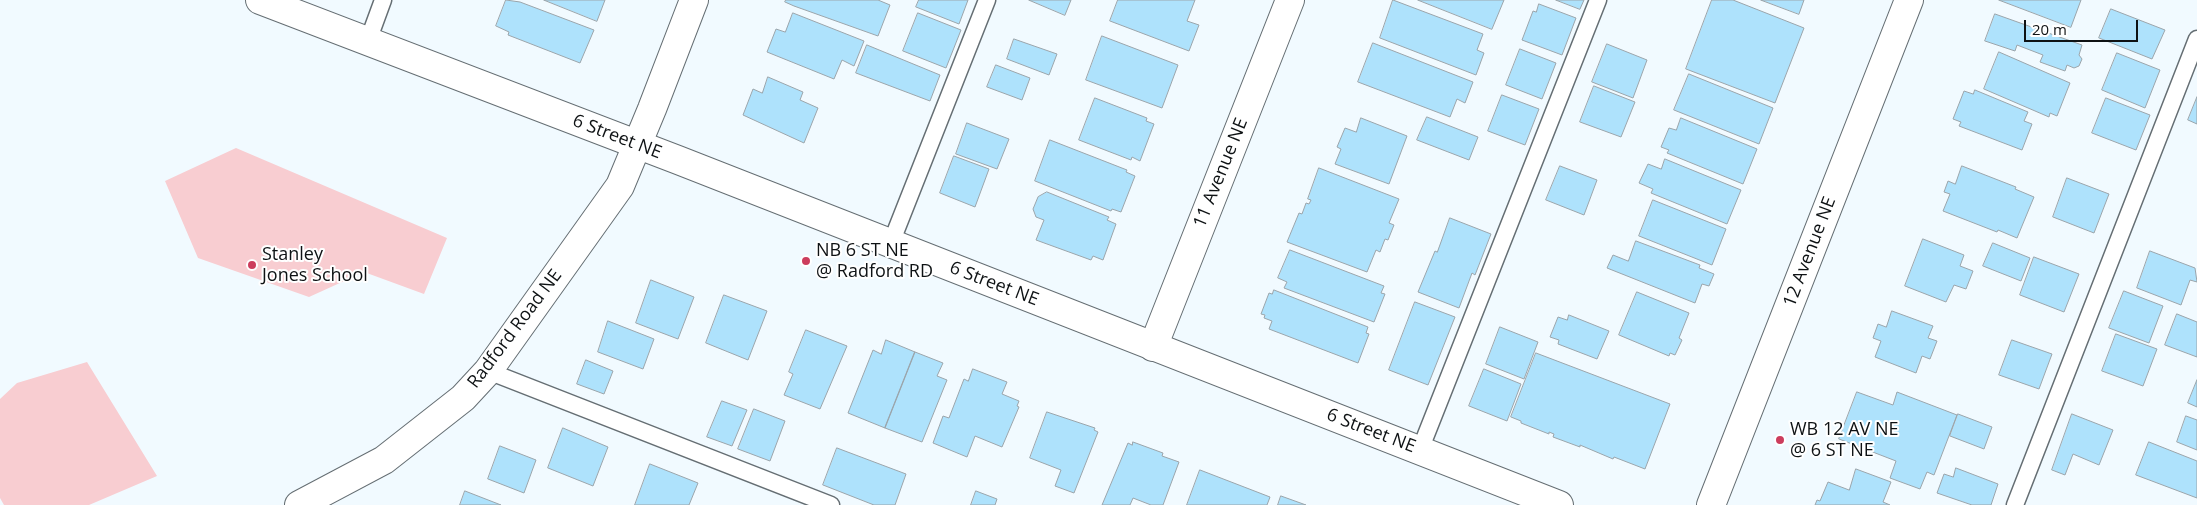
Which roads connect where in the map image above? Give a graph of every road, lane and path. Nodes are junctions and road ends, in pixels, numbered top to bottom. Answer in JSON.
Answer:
{"nodes":[{"id":1,"x":260,"y":0,"type":"edge"},
{"id":2,"x":384,"y":0,"type":"edge"},
{"id":3,"x":694,"y":0,"type":"edge"},
{"id":4,"x":987,"y":0,"type":"edge"},
{"id":5,"x":1290,"y":0,"type":"edge"},
{"id":6,"x":1598,"y":0,"type":"edge"},
{"id":7,"x":1909,"y":0,"type":"edge"},
{"id":8,"x":2197,"y":39,"type":"edge"},
{"id":9,"x":368,"y":41,"type":"junction"},
{"id":10,"x":637,"y":144,"type":"junction"},
{"id":11,"x":891,"y":243,"type":"junction"},
{"id":12,"x":1153,"y":347,"type":"junction"},
{"id":13,"x":488,"y":371,"type":"junction"},
{"id":14,"x":1420,"y":450,"type":"junction"},
{"id":15,"x":299,"y":505,"type":"edge"},
{"id":16,"x":831,"y":505,"type":"edge"},
{"id":17,"x":1559,"y":505,"type":"edge"},
{"id":18,"x":1711,"y":505,"type":"edge"},
{"id":19,"x":2015,"y":505,"type":"edge"}],
"edges":[{"from":1,"to":9,"type":"street","name":"6 Street NE"},
{"from":2,"to":9,"type":"lane"},
{"from":3,"to":10,"type":"street","name":"Radford Road NE"},
{"from":4,"to":11,"type":"lane"},
{"from":5,"to":12,"type":"street","name":"11 Avenue NE"},
{"from":6,"to":14,"type":"lane"},
{"from":7,"to":18,"type":"street","name":"12 Avenue NE"},
{"from":8,"to":19,"type":"lane"},
{"from":9,"to":10,"type":"street","name":"6 Street NE"},
{"from":10,"to":11,"type":"street","name":"6 Street NE"},
{"from":10,"to":13,"type":"street","name":"Radford Road NE"},
{"from":11,"to":12,"type":"street","name":"6 Street NE"},
{"from":12,"to":14,"type":"street","name":"6 Street NE"},
{"from":13,"to":15,"type":"street","name":"Radford Road NE"},
{"from":13,"to":16,"type":"lane"},
{"from":14,"to":17,"type":"street","name":"6 Street NE"}]}
